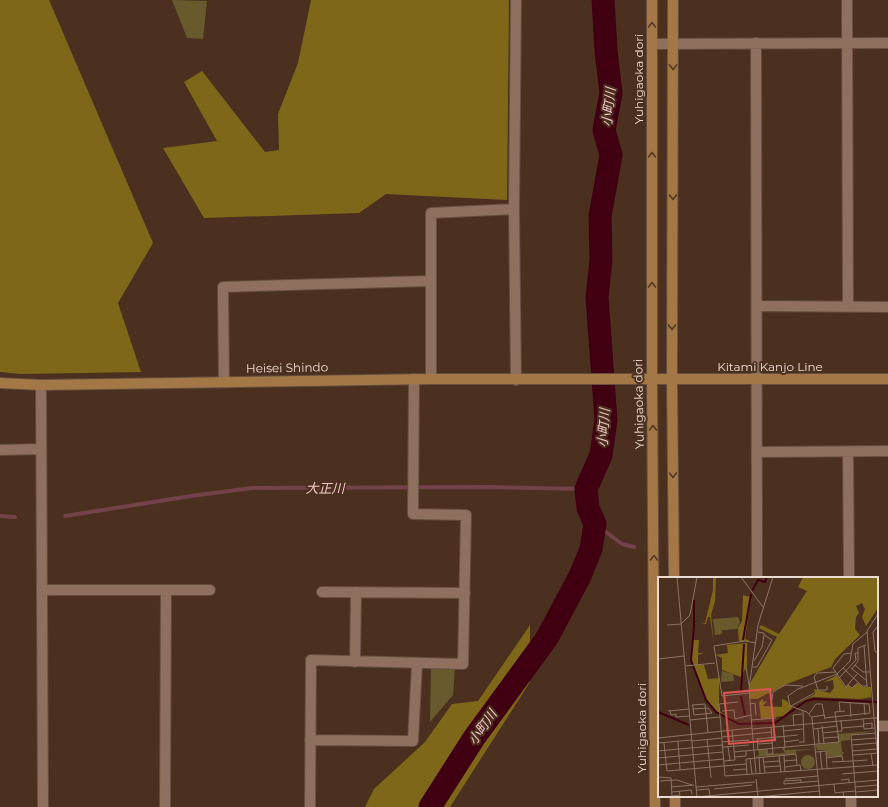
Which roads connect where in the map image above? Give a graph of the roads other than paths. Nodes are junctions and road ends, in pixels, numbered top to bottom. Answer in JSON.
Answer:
{"nodes":[{"id":1,"x":516,"y":0,"type":"edge"},
{"id":2,"x":652,"y":0,"type":"edge"},
{"id":3,"x":673,"y":0,"type":"edge"},
{"id":4,"x":847,"y":0,"type":"edge"},
{"id":5,"x":673,"y":43,"type":"junction"},
{"id":6,"x":756,"y":43,"type":"junction"},
{"id":7,"x":847,"y":43,"type":"junction"},
{"id":8,"x":888,"y":43,"type":"edge"},
{"id":9,"x":652,"y":44,"type":"junction"},
{"id":10,"x":514,"y":209,"type":"junction"},
{"id":11,"x":430,"y":281,"type":"junction"},
{"id":12,"x":757,"y":306,"type":"junction"},
{"id":13,"x":848,"y":307,"type":"junction"},
{"id":14,"x":888,"y":307,"type":"edge"},
{"id":15,"x":414,"y":379,"type":"junction"},
{"id":16,"x":431,"y":379,"type":"junction"},
{"id":17,"x":888,"y":379,"type":"edge"},
{"id":18,"x":516,"y":380,"type":"junction"},
{"id":19,"x":652,"y":380,"type":"junction"},
{"id":20,"x":672,"y":380,"type":"junction"},
{"id":21,"x":757,"y":380,"type":"junction"},
{"id":22,"x":224,"y":382,"type":"junction"},
{"id":23,"x":0,"y":383,"type":"edge"},
{"id":24,"x":41,"y":384,"type":"junction"},
{"id":25,"x":41,"y":449,"type":"junction"},
{"id":26,"x":0,"y":450,"type":"edge"},
{"id":27,"x":888,"y":451,"type":"edge"},
{"id":28,"x":757,"y":452,"type":"junction"},
{"id":29,"x":848,"y":452,"type":"junction"},
{"id":30,"x":674,"y":577,"type":"edge"},
{"id":31,"x":757,"y":577,"type":"edge"},
{"id":32,"x":850,"y":577,"type":"edge"},
{"id":33,"x":43,"y":590,"type":"junction"},
{"id":34,"x":166,"y":590,"type":"junction"},
{"id":35,"x":210,"y":590,"type":"dead end"},
{"id":36,"x":322,"y":592,"type":"dead end"},
{"id":37,"x":356,"y":592,"type":"junction"},
{"id":38,"x":465,"y":593,"type":"junction"},
{"id":39,"x":355,"y":662,"type":"junction"},
{"id":40,"x":417,"y":664,"type":"junction"},
{"id":41,"x":657,"y":726,"type":"edge"},
{"id":42,"x":310,"y":740,"type":"junction"},
{"id":43,"x":43,"y":807,"type":"edge"},
{"id":44,"x":165,"y":807,"type":"edge"},
{"id":45,"x":310,"y":807,"type":"edge"},
{"id":46,"x":655,"y":807,"type":"edge"}],
"edges":[{"from":1,"to":10,"type":"street"},
{"from":9,"to":2,"type":"street","name":"Yuhigaoka dori","one_way":true},
{"from":3,"to":5,"type":"street"},
{"from":4,"to":7,"type":"street"},
{"from":5,"to":6,"type":"street"},
{"from":5,"to":9,"type":"street"},
{"from":5,"to":20,"type":"street","one_way":true},
{"from":6,"to":7,"type":"street"},
{"from":6,"to":12,"type":"street"},
{"from":7,"to":8,"type":"street"},
{"from":7,"to":13,"type":"street"},
{"from":19,"to":9,"type":"street","name":"Yuhigaoka dori","one_way":true},
{"from":10,"to":11,"type":"street"},
{"from":10,"to":18,"type":"street"},
{"from":11,"to":16,"type":"street"},
{"from":11,"to":22,"type":"street"},
{"from":12,"to":13,"type":"street"},
{"from":12,"to":21,"type":"street"},
{"from":13,"to":14,"type":"street"},
{"from":15,"to":16,"type":"street","name":"Heisei Shindo"},
{"from":15,"to":22,"type":"street","name":"Heisei Shindo"},
{"from":15,"to":38,"type":"street"},
{"from":16,"to":18,"type":"street","name":"Heisei Shindo"},
{"from":17,"to":21,"type":"street","name":"Kitami Kanjo Line"},
{"from":18,"to":19,"type":"street","name":"Heisei Shindo"},
{"from":19,"to":20,"type":"street","name":"Kitami Kanjo Line"},
{"from":41,"to":19,"type":"street","name":"Yuhigaoka dori","one_way":true},
{"from":20,"to":21,"type":"street","name":"Kitami Kanjo Line"},
{"from":20,"to":30,"type":"street","one_way":true},
{"from":21,"to":28,"type":"street"},
{"from":22,"to":24,"type":"street","name":"Heisei Shindo"},
{"from":23,"to":24,"type":"street","name":"Heisei Shindo"},
{"from":24,"to":25,"type":"street"},
{"from":25,"to":26,"type":"street"},
{"from":25,"to":33,"type":"street"},
{"from":27,"to":29,"type":"street"},
{"from":28,"to":29,"type":"street"},
{"from":28,"to":31,"type":"street"},
{"from":29,"to":32,"type":"street"},
{"from":33,"to":34,"type":"street"},
{"from":33,"to":43,"type":"street"},
{"from":34,"to":35,"type":"street"},
{"from":34,"to":44,"type":"street"},
{"from":36,"to":37,"type":"street"},
{"from":37,"to":38,"type":"street"},
{"from":37,"to":39,"type":"street"},
{"from":38,"to":40,"type":"street"},
{"from":39,"to":40,"type":"street"},
{"from":39,"to":42,"type":"street"},
{"from":40,"to":42,"type":"street"},
{"from":41,"to":46,"type":"street","name":"Yuhigaoka dori"},
{"from":42,"to":45,"type":"street"}]}
